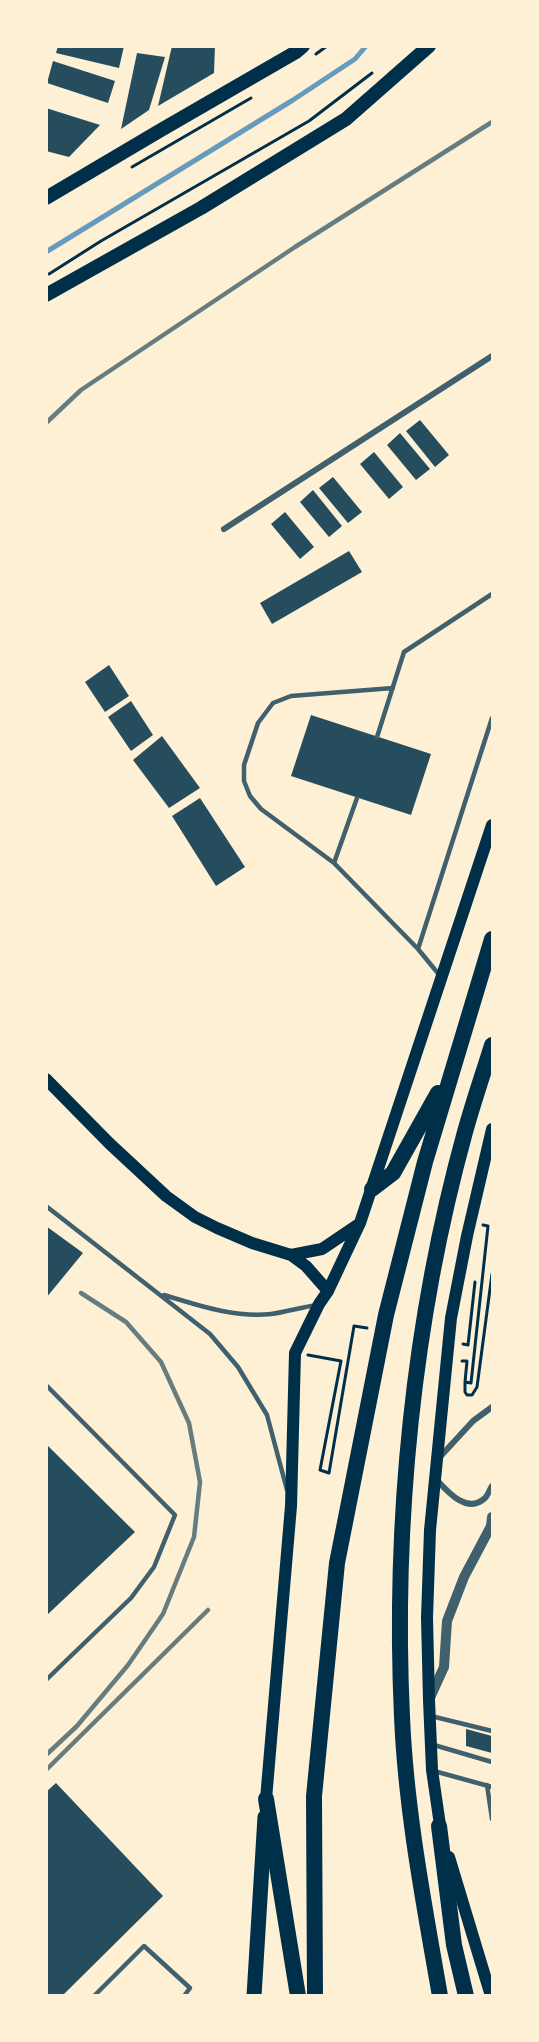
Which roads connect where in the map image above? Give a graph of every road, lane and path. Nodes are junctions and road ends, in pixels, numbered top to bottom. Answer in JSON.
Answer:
{"nodes":[{"id":1,"x":429,"y":46,"type":"edge"},
{"id":2,"x":296,"y":50,"type":"edge"},
{"id":3,"x":376,"y":71,"type":"dead end"},
{"id":4,"x":46,"y":198,"type":"edge"},
{"id":5,"x":46,"y":275,"type":"edge"},
{"id":6,"x":46,"y":296,"type":"edge"},
{"id":7,"x":492,"y":356,"type":"edge"},
{"id":8,"x":224,"y":529,"type":"dead end"},
{"id":9,"x":492,"y":594,"type":"edge"},
{"id":10,"x":393,"y":688,"type":"junction"},
{"id":11,"x":492,"y":718,"type":"edge"},
{"id":12,"x":377,"y":737,"type":"dead end"},
{"id":13,"x":357,"y":798,"type":"dead end"},
{"id":14,"x":492,"y":825,"type":"edge"},
{"id":15,"x":334,"y":862,"type":"junction"},
{"id":16,"x":492,"y":939,"type":"edge"},
{"id":17,"x":418,"y":949,"type":"junction"},
{"id":18,"x":442,"y":979,"type":"junction"},
{"id":19,"x":492,"y":1045,"type":"edge"},
{"id":20,"x":453,"y":1066,"type":"junction"},
{"id":21,"x":46,"y":1079,"type":"edge"},
{"id":22,"x":492,"y":1129,"type":"edge"},
{"id":23,"x":372,"y":1189,"type":"junction"},
{"id":24,"x":46,"y":1206,"type":"edge"},
{"id":25,"x":360,"y":1223,"type":"junction"},
{"id":26,"x":481,"y":1225,"type":"dead end"},
{"id":27,"x":291,"y":1255,"type":"junction"},
{"id":28,"x":492,"y":1274,"type":"edge"},
{"id":29,"x":475,"y":1280,"type":"dead end"},
{"id":30,"x":328,"y":1291,"type":"junction"},
{"id":31,"x":161,"y":1294,"type":"junction"},
{"id":32,"x":319,"y":1304,"type":"junction"},
{"id":33,"x":354,"y":1326,"type":"dead end"},
{"id":34,"x":468,"y":1345,"type":"dead end"},
{"id":35,"x":295,"y":1353,"type":"junction"},
{"id":36,"x":446,"y":1360,"type":"junction"},
{"id":37,"x":465,"y":1382,"type":"junction"},
{"id":38,"x":46,"y":1385,"type":"edge"},
{"id":39,"x":492,"y":1407,"type":"edge"},
{"id":40,"x":436,"y":1461,"type":"junction"},
{"id":41,"x":435,"y":1477,"type":"junction"},
{"id":42,"x":492,"y":1486,"type":"edge"},
{"id":43,"x":291,"y":1506,"type":"junction"},
{"id":44,"x":492,"y":1523,"type":"edge"},
{"id":45,"x":46,"y":1680,"type":"edge"},
{"id":46,"x":429,"y":1700,"type":"junction"},
{"id":47,"x":430,"y":1716,"type":"junction"},
{"id":48,"x":492,"y":1731,"type":"edge"},
{"id":49,"x":431,"y":1744,"type":"junction"},
{"id":50,"x":492,"y":1761,"type":"edge"},
{"id":51,"x":432,"y":1770,"type":"junction"},
{"id":52,"x":490,"y":1786,"type":"edge"},
{"id":53,"x":266,"y":1799,"type":"junction"},
{"id":54,"x":492,"y":1819,"type":"edge"},
{"id":55,"x":439,"y":1826,"type":"junction"},
{"id":56,"x":94,"y":1995,"type":"edge"},
{"id":57,"x":184,"y":1995,"type":"edge"},
{"id":58,"x":254,"y":1995,"type":"edge"},
{"id":59,"x":298,"y":1995,"type":"edge"},
{"id":60,"x":315,"y":1995,"type":"edge"},
{"id":61,"x":440,"y":1995,"type":"edge"},
{"id":62,"x":466,"y":1995,"type":"edge"},
{"id":63,"x":491,"y":1995,"type":"edge"}],
"edges":[{"from":1,"to":6,"type":"main road"},
{"from":2,"to":4,"type":"main road"},
{"from":3,"to":5,"type":"path"},
{"from":7,"to":8,"type":"street"},
{"from":9,"to":10,"type":"lane"},
{"from":10,"to":12,"type":"lane"},
{"from":10,"to":15,"type":"lane"},
{"from":11,"to":17,"type":"lane"},
{"from":13,"to":15,"type":"lane"},
{"from":14,"to":18,"type":"main road"},
{"from":15,"to":17,"type":"lane"},
{"from":16,"to":20,"type":"highway"},
{"from":17,"to":18,"type":"lane"},
{"from":18,"to":23,"type":"main road"},
{"from":19,"to":61,"type":"highway"},
{"from":20,"to":23,"type":"highway"},
{"from":20,"to":60,"type":"highway"},
{"from":21,"to":27,"type":"main road"},
{"from":22,"to":36,"type":"main road"},
{"from":23,"to":25,"type":"main road"},
{"from":24,"to":31,"type":"lane"},
{"from":25,"to":27,"type":"main road"},
{"from":25,"to":30,"type":"main road"},
{"from":26,"to":37,"type":"path"},
{"from":27,"to":30,"type":"main road"},
{"from":28,"to":37,"type":"path"},
{"from":29,"to":34,"type":"path"},
{"from":30,"to":32,"type":"main road"},
{"from":31,"to":32,"type":"lane"},
{"from":31,"to":43,"type":"lane"},
{"from":32,"to":35,"type":"main road"},
{"from":33,"to":35,"type":"path"},
{"from":35,"to":43,"type":"main road"},
{"from":36,"to":37,"type":"path"},
{"from":36,"to":40,"type":"main road"},
{"from":38,"to":45,"type":"lane"},
{"from":39,"to":40,"type":"street"},
{"from":40,"to":41,"type":"main road"},
{"from":41,"to":42,"type":"street"},
{"from":41,"to":46,"type":"main road"},
{"from":43,"to":53,"type":"main road"},
{"from":44,"to":46,"type":"street"},
{"from":46,"to":47,"type":"main road"},
{"from":47,"to":48,"type":"lane"},
{"from":47,"to":49,"type":"main road"},
{"from":49,"to":50,"type":"lane"},
{"from":49,"to":51,"type":"main road"},
{"from":51,"to":52,"type":"lane"},
{"from":51,"to":55,"type":"main road"},
{"from":52,"to":54,"type":"lane"},
{"from":53,"to":58,"type":"highway"},
{"from":53,"to":59,"type":"highway"},
{"from":55,"to":62,"type":"highway"},
{"from":55,"to":63,"type":"main road"},
{"from":56,"to":57,"type":"lane"}]}
